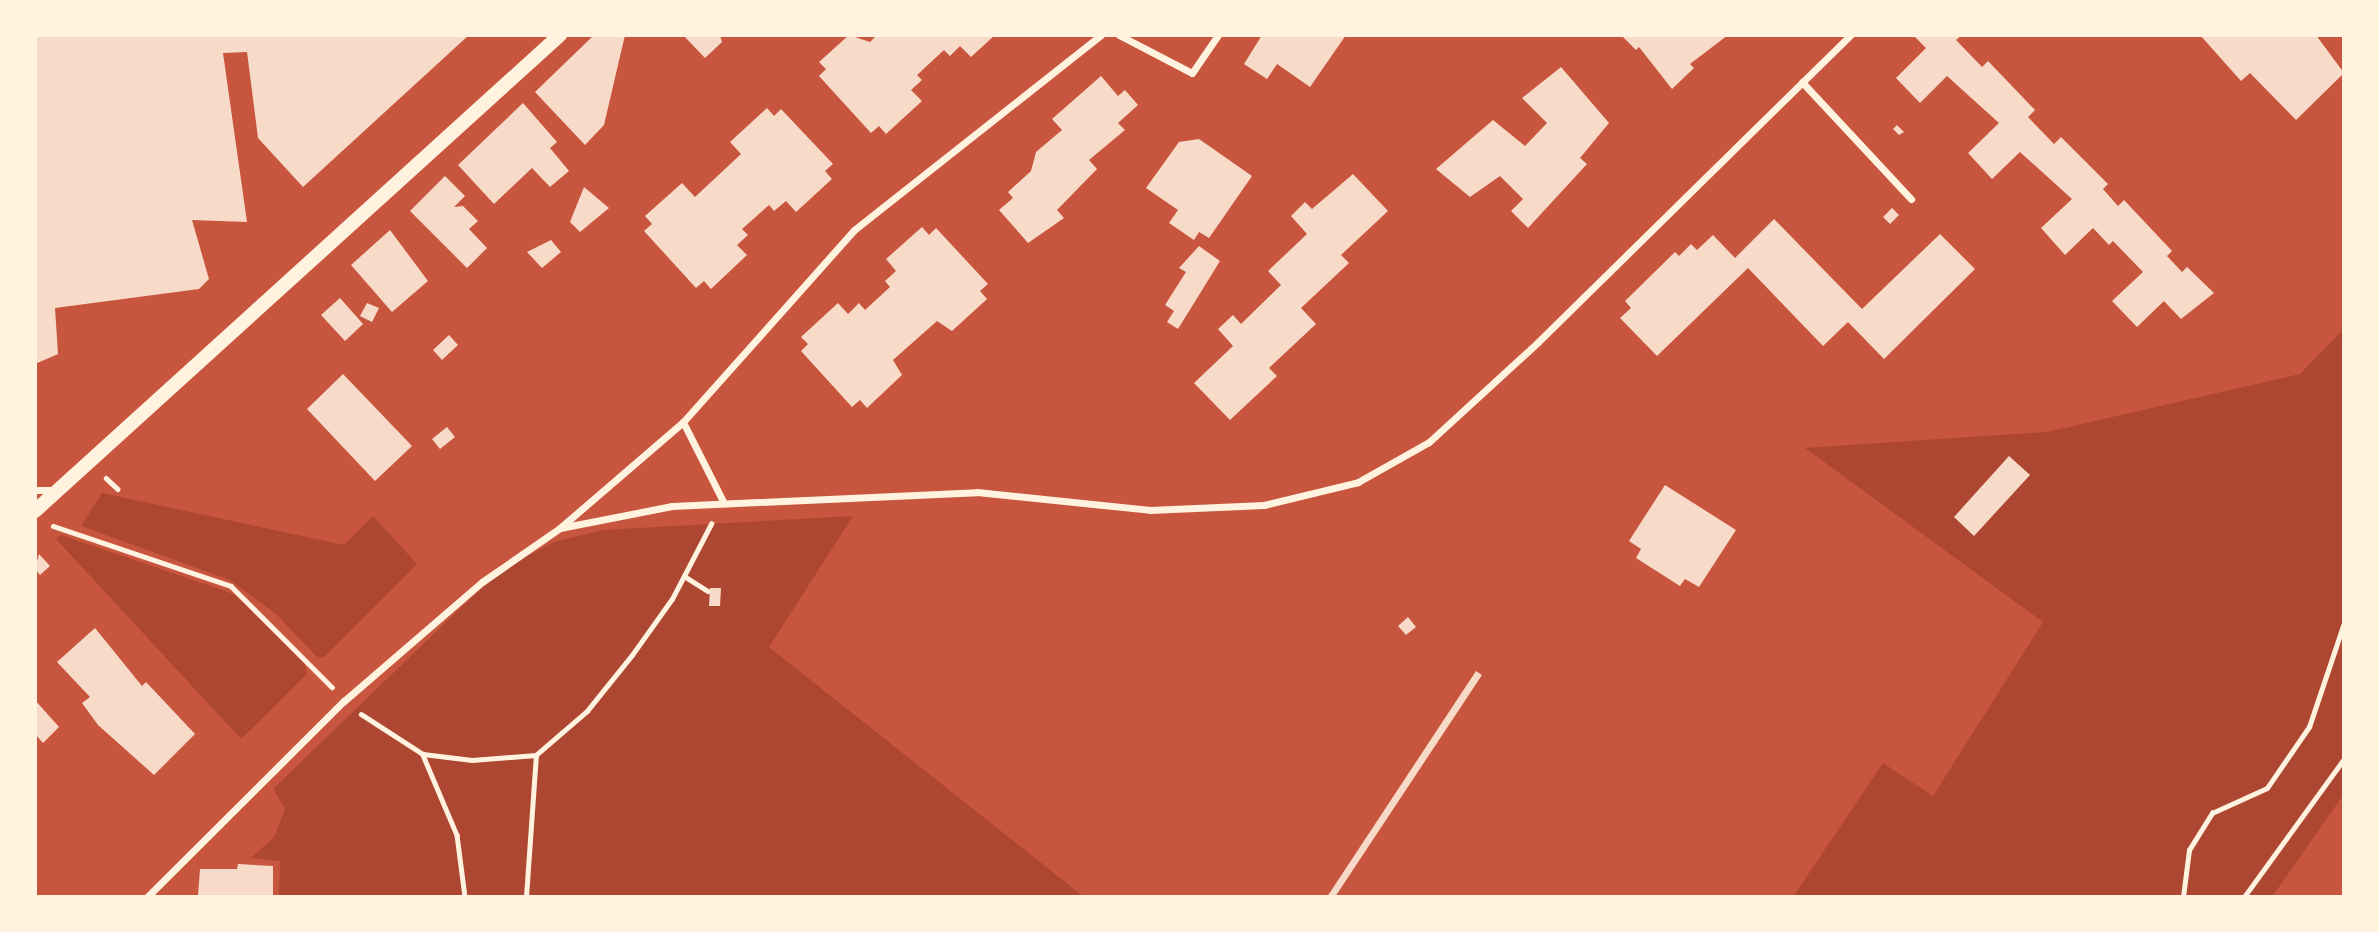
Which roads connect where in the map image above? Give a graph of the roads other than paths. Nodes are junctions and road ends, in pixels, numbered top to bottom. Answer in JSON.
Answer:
{"nodes":[{"id":1,"x":560,"y":35,"type":"edge"},
{"id":2,"x":1101,"y":35,"type":"edge"},
{"id":3,"x":1119,"y":35,"type":"edge"},
{"id":4,"x":1218,"y":35,"type":"edge"},
{"id":5,"x":1850,"y":35,"type":"edge"},
{"id":6,"x":1802,"y":82,"type":"junction"},
{"id":7,"x":1911,"y":199,"type":"dead end"},
{"id":8,"x":683,"y":422,"type":"junction"},
{"id":9,"x":35,"y":490,"type":"edge"},
{"id":10,"x":58,"y":490,"type":"junction"},
{"id":11,"x":724,"y":503,"type":"junction"},
{"id":12,"x":35,"y":511,"type":"edge"},
{"id":13,"x":561,"y":528,"type":"junction"},
{"id":14,"x":147,"y":897,"type":"edge"}],
"edges":[{"from":1,"to":10,"type":"main road"},
{"from":2,"to":8,"type":"street"},
{"from":3,"to":4,"type":"street"},
{"from":5,"to":6,"type":"street"},
{"from":6,"to":7,"type":"street"},
{"from":6,"to":11,"type":"street"},
{"from":8,"to":11,"type":"street"},
{"from":8,"to":13,"type":"street"},
{"from":9,"to":10,"type":"street"},
{"from":10,"to":12,"type":"main road"},
{"from":11,"to":13,"type":"street"},
{"from":13,"to":14,"type":"street"}]}
